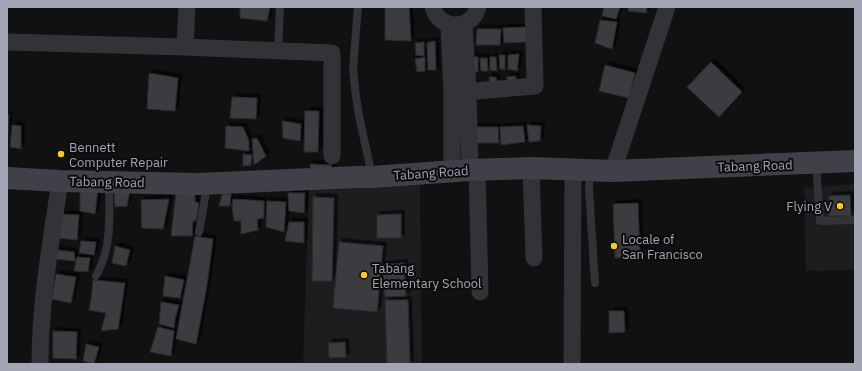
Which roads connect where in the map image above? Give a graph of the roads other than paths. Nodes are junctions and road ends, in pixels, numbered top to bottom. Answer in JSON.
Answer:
{"nodes":[{"id":1,"x":187,"y":7,"type":"edge"},
{"id":2,"x":280,"y":7,"type":"edge"},
{"id":3,"x":358,"y":7,"type":"edge"},
{"id":4,"x":433,"y":7,"type":"edge"},
{"id":5,"x":478,"y":7,"type":"edge"},
{"id":6,"x":534,"y":7,"type":"edge"},
{"id":7,"x":667,"y":7,"type":"edge"},
{"id":8,"x":456,"y":24,"type":"junction"},
{"id":9,"x":7,"y":42,"type":"edge"},
{"id":10,"x":185,"y":47,"type":"junction"},
{"id":11,"x":278,"y":51,"type":"junction"},
{"id":12,"x":460,"y":93,"type":"junction"},
{"id":13,"x":332,"y":156,"type":"dead end"},
{"id":14,"x":855,"y":162,"type":"edge"},
{"id":15,"x":816,"y":164,"type":"junction"},
{"id":16,"x":531,"y":168,"type":"junction"},
{"id":17,"x":466,"y":170,"type":"junction"},
{"id":18,"x":582,"y":170,"type":"junction"},
{"id":19,"x":613,"y":171,"type":"junction"},
{"id":20,"x":372,"y":177,"type":"junction"},
{"id":21,"x":7,"y":178,"type":"edge"},
{"id":22,"x":60,"y":182,"type":"junction"},
{"id":23,"x":109,"y":182,"type":"junction"},
{"id":24,"x":207,"y":184,"type":"junction"},
{"id":25,"x":855,"y":220,"type":"edge"},
{"id":26,"x":199,"y":232,"type":"dead end"},
{"id":27,"x":534,"y":258,"type":"dead end"},
{"id":28,"x":96,"y":276,"type":"dead end"},
{"id":29,"x":595,"y":283,"type":"dead end"},
{"id":30,"x":480,"y":292,"type":"dead end"},
{"id":31,"x":40,"y":364,"type":"edge"},
{"id":32,"x":572,"y":364,"type":"edge"}],
"edges":[{"from":1,"to":10,"type":"street"},
{"from":2,"to":11,"type":"lane"},
{"from":3,"to":20,"type":"lane"},
{"from":4,"to":8,"type":"street"},
{"from":5,"to":8,"type":"street"},
{"from":6,"to":12,"type":"street"},
{"from":7,"to":19,"type":"street"},
{"from":8,"to":12,"type":"street"},
{"from":9,"to":10,"type":"street"},
{"from":10,"to":11,"type":"street"},
{"from":11,"to":13,"type":"street"},
{"from":12,"to":17,"type":"street"},
{"from":14,"to":15,"type":"main road","name":"Tabang Road"},
{"from":15,"to":19,"type":"main road","name":"Tabang Road"},
{"from":15,"to":25,"type":"lane"},
{"from":16,"to":17,"type":"main road","name":"Tabang Road"},
{"from":16,"to":18,"type":"main road","name":"Tabang Road"},
{"from":16,"to":27,"type":"street"},
{"from":17,"to":20,"type":"main road","name":"Tabang Road"},
{"from":17,"to":30,"type":"street"},
{"from":18,"to":19,"type":"main road","name":"Tabang Road"},
{"from":18,"to":29,"type":"lane"},
{"from":18,"to":32,"type":"street"},
{"from":20,"to":24,"type":"main road","name":"Tabang Road"},
{"from":21,"to":22,"type":"main road","name":"Tabang Road"},
{"from":22,"to":23,"type":"main road","name":"Tabang Road"},
{"from":22,"to":31,"type":"street"},
{"from":23,"to":24,"type":"main road","name":"Tabang Road"},
{"from":23,"to":28,"type":"lane"},
{"from":24,"to":26,"type":"lane"}]}
